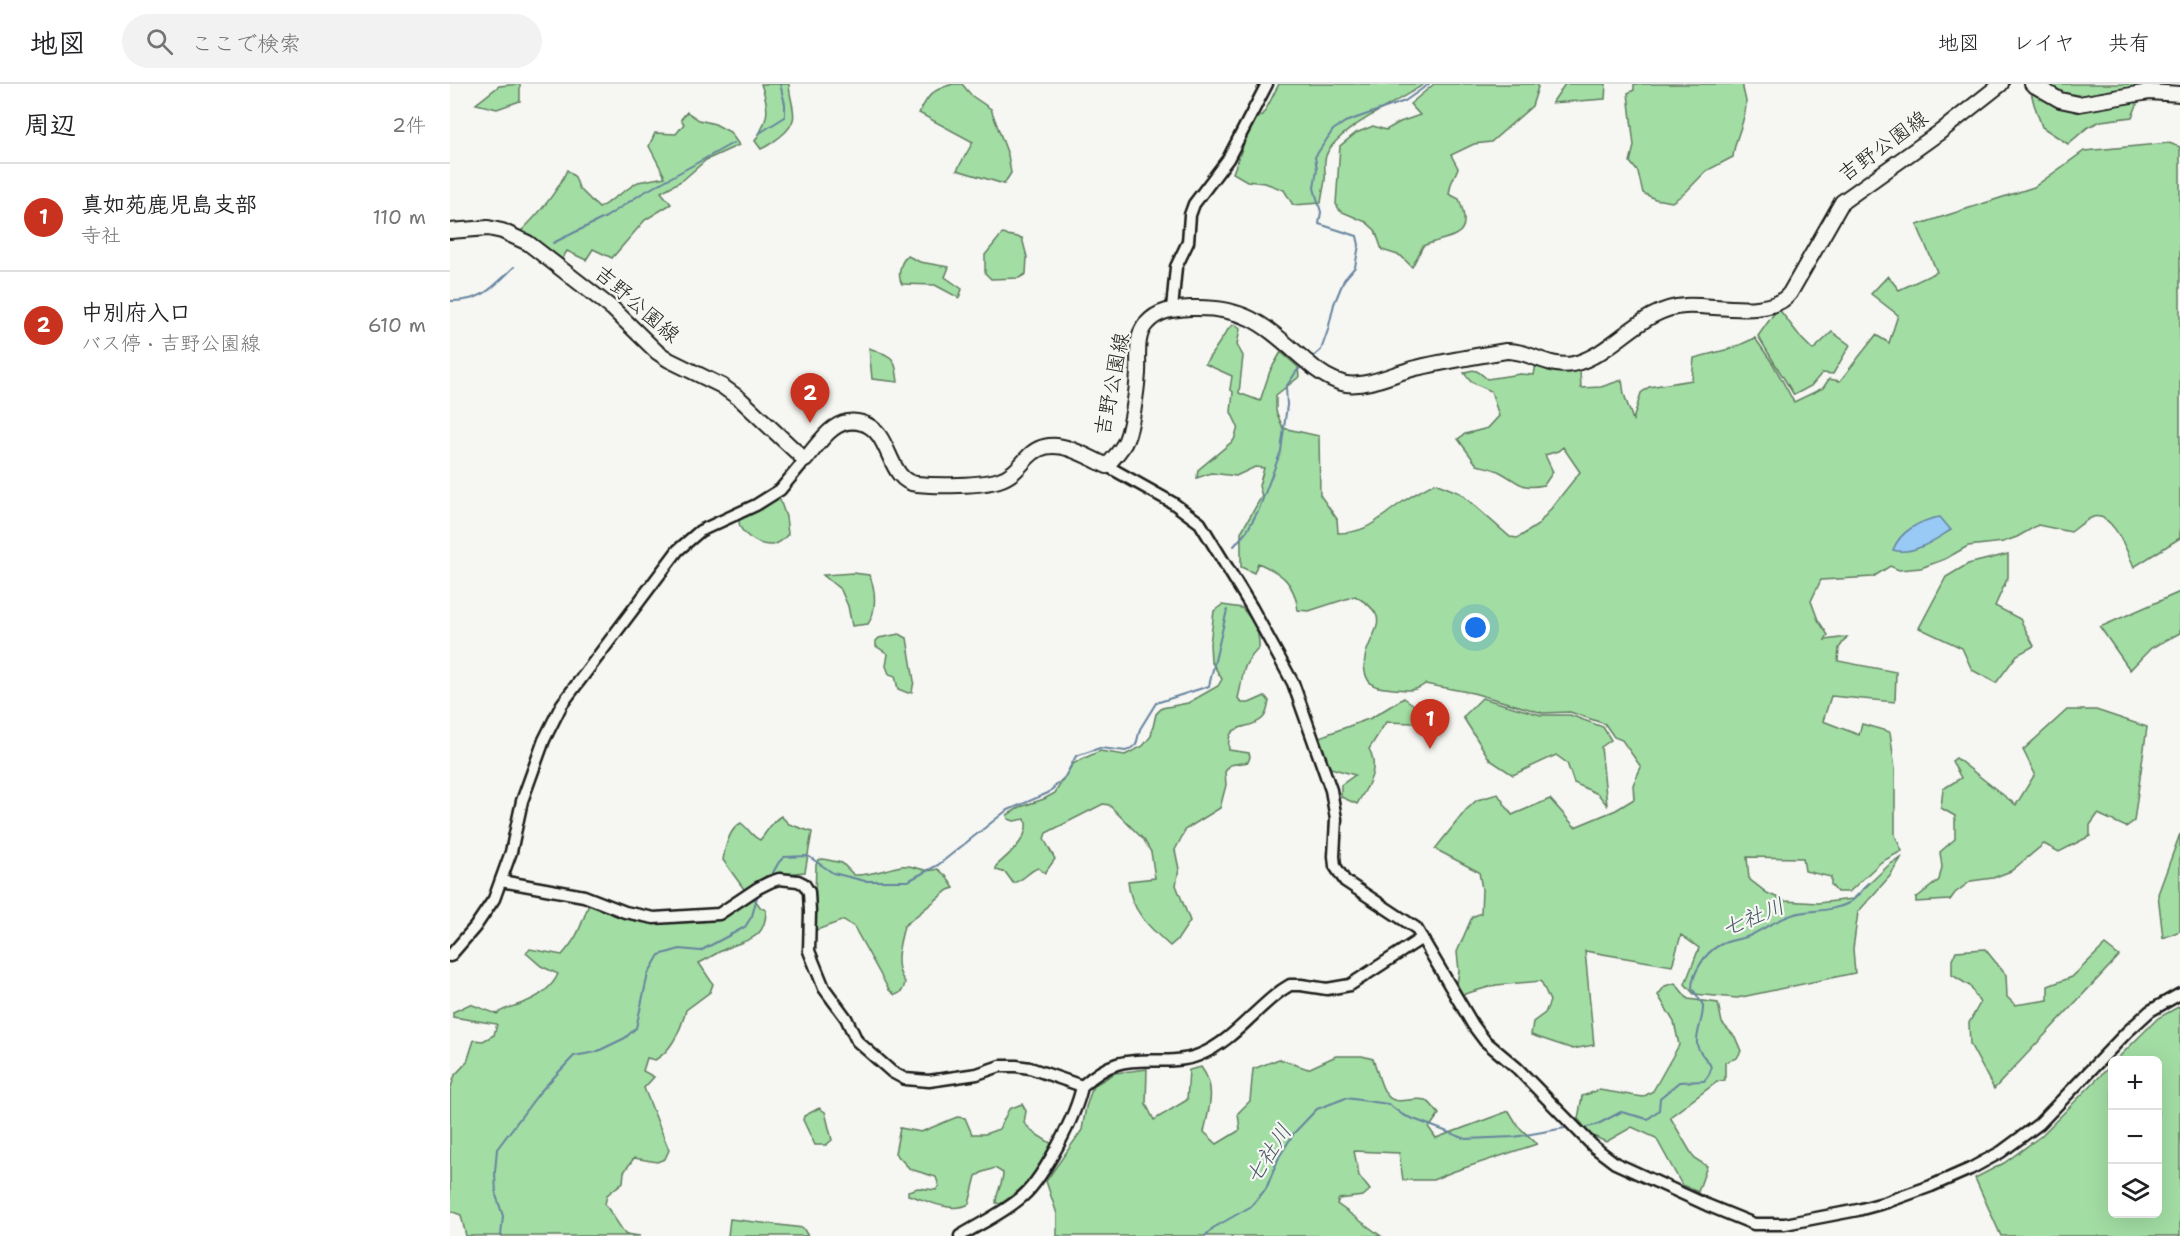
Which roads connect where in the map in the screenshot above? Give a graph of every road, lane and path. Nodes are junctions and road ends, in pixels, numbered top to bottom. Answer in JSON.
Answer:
{"nodes":[{"id":1,"x":1267,"y":84,"type":"edge"},
{"id":2,"x":2001,"y":84,"type":"edge"},
{"id":3,"x":2032,"y":84,"type":"edge"},
{"id":4,"x":2180,"y":94,"type":"edge"},
{"id":5,"x":450,"y":231,"type":"edge"},
{"id":6,"x":1172,"y":309,"type":"junction"},
{"id":7,"x":805,"y":460,"type":"junction"},
{"id":8,"x":1107,"y":466,"type":"junction"},
{"id":9,"x":501,"y":881,"type":"junction"},
{"id":10,"x":1422,"y":938,"type":"junction"},
{"id":11,"x":450,"y":956,"type":"edge"},
{"id":12,"x":2180,"y":994,"type":"edge"},
{"id":13,"x":1082,"y":1086,"type":"junction"},
{"id":14,"x":960,"y":1236,"type":"edge"}],
"edges":[{"from":1,"to":6,"type":"street"},
{"from":2,"to":6,"type":"main road","name":"吉野公園線"},
{"from":3,"to":4,"type":"main road"},
{"from":5,"to":7,"type":"main road","name":"吉野公園線"},
{"from":6,"to":8,"type":"main road","name":"吉野公園線"},
{"from":7,"to":8,"type":"main road","name":"吉野公園線"},
{"from":7,"to":9,"type":"street"},
{"from":8,"to":10,"type":"street"},
{"from":9,"to":11,"type":"street"},
{"from":9,"to":13,"type":"street"},
{"from":10,"to":12,"type":"street"},
{"from":10,"to":13,"type":"street"},
{"from":13,"to":14,"type":"street"}]}
